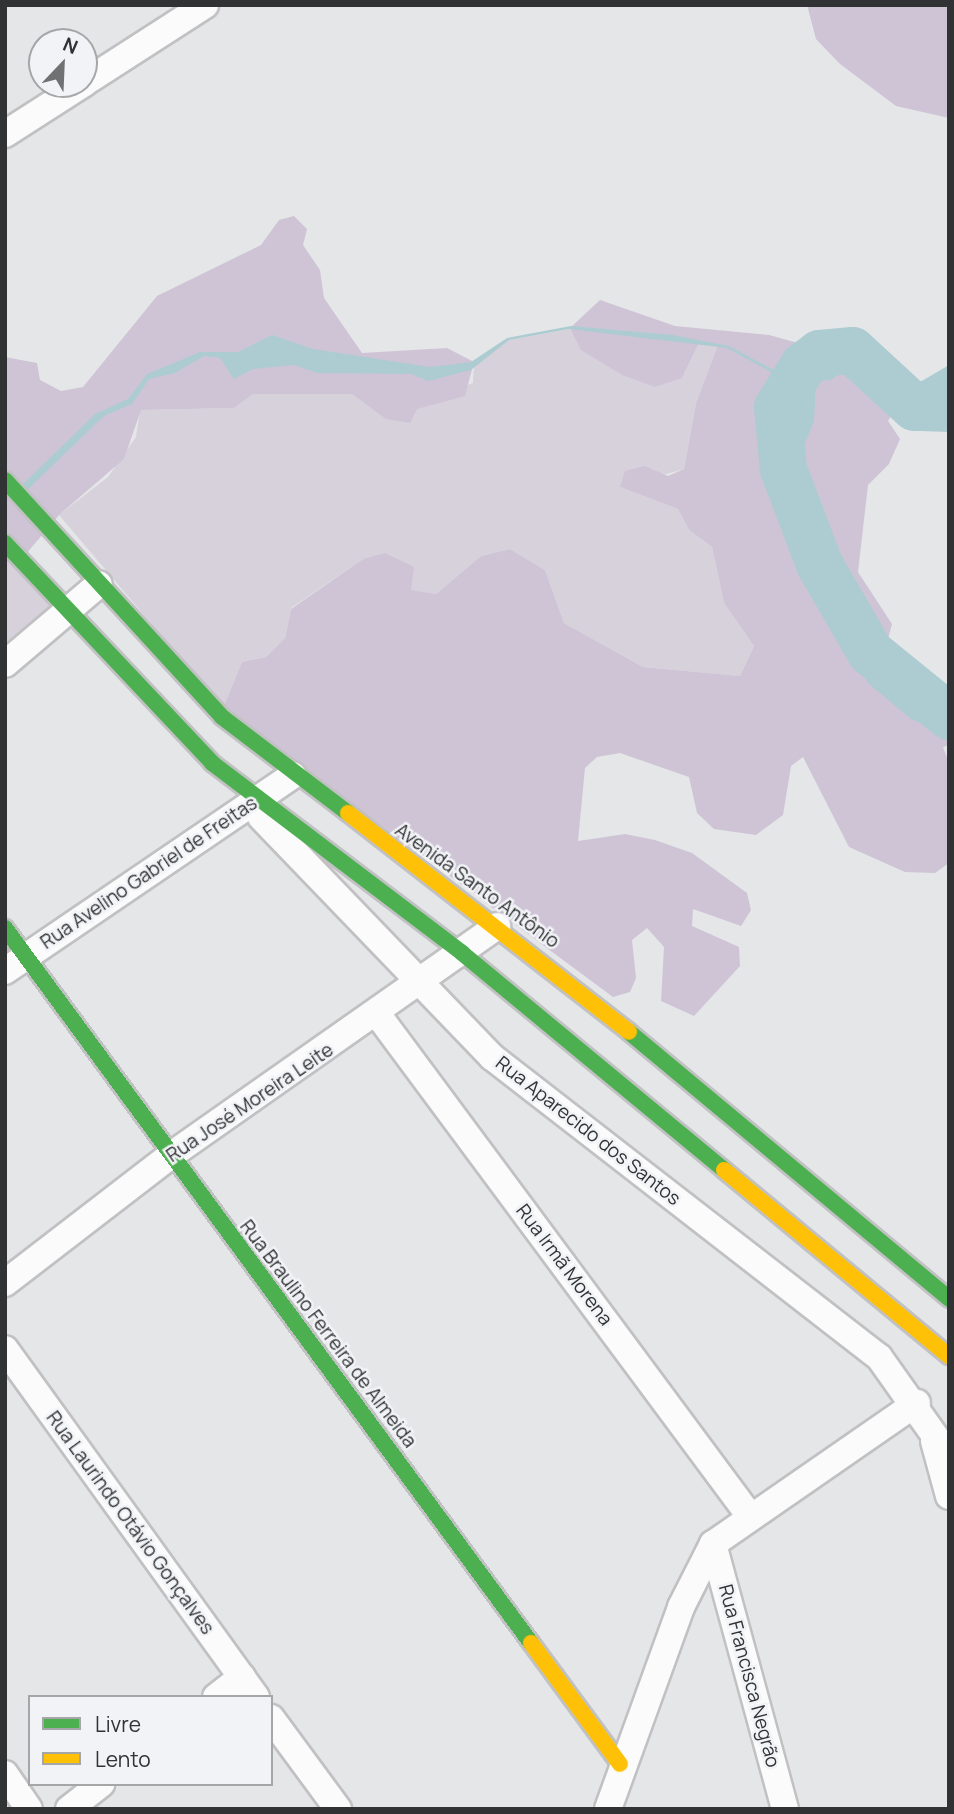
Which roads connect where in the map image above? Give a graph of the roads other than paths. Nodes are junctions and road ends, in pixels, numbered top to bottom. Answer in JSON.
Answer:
{"nodes":[{"id":1,"x":196,"y":7,"type":"edge"},
{"id":2,"x":98,"y":74,"type":"edge"},
{"id":3,"x":61,"y":98,"type":"edge"},
{"id":4,"x":5,"y":134,"type":"edge"},
{"id":5,"x":5,"y":480,"type":"edge"},
{"id":6,"x":5,"y":543,"type":"edge"},
{"id":7,"x":99,"y":584,"type":"junction"},
{"id":8,"x":68,"y":612,"type":"junction"},
{"id":9,"x":5,"y":664,"type":"edge"},
{"id":10,"x":293,"y":775,"type":"junction"},
{"id":11,"x":254,"y":802,"type":"junction"},
{"id":12,"x":497,"y":926,"type":"junction"},
{"id":13,"x":5,"y":928,"type":"edge"},
{"id":14,"x":462,"y":953,"type":"junction"},
{"id":15,"x":15,"y":963,"type":"edge"},
{"id":16,"x":424,"y":981,"type":"junction"},
{"id":17,"x":378,"y":1015,"type":"junction"},
{"id":18,"x":170,"y":1156,"type":"junction"},
{"id":19,"x":5,"y":1283,"type":"edge"},
{"id":20,"x":949,"y":1299,"type":"edge"},
{"id":21,"x":5,"y":1349,"type":"edge"},
{"id":22,"x":949,"y":1356,"type":"edge"},
{"id":23,"x":917,"y":1403,"type":"junction"},
{"id":24,"x":941,"y":1448,"type":"edge"},
{"id":25,"x":949,"y":1496,"type":"edge"},
{"id":26,"x":749,"y":1515,"type":"junction"},
{"id":27,"x":713,"y":1544,"type":"junction"},
{"id":28,"x":249,"y":1687,"type":"edge"},
{"id":29,"x":223,"y":1695,"type":"edge"},
{"id":30,"x":273,"y":1721,"type":"edge"},
{"id":31,"x":620,"y":1764,"type":"junction"},
{"id":32,"x":5,"y":1774,"type":"edge"},
{"id":33,"x":98,"y":1786,"type":"edge"},
{"id":34,"x":29,"y":1809,"type":"edge"},
{"id":35,"x":69,"y":1809,"type":"edge"},
{"id":36,"x":338,"y":1809,"type":"edge"},
{"id":37,"x":607,"y":1809,"type":"edge"},
{"id":38,"x":785,"y":1809,"type":"edge"}],
"edges":[{"from":1,"to":2,"type":"street"},
{"from":3,"to":4,"type":"street"},
{"from":5,"to":7,"type":"street","name":"Avenida Santo Antônio"},
{"from":6,"to":8,"type":"street"},
{"from":7,"to":8,"type":"street"},
{"from":7,"to":10,"type":"street","name":"Avenida Santo Antônio"},
{"from":8,"to":9,"type":"street"},
{"from":8,"to":11,"type":"street"},
{"from":10,"to":11,"type":"street","name":"Rua Avelino Gabriel de Freitas"},
{"from":10,"to":12,"type":"street","name":"Avenida Santo Antônio"},
{"from":11,"to":14,"type":"street"},
{"from":11,"to":15,"type":"street","name":"Rua Avelino Gabriel de Freitas"},
{"from":11,"to":16,"type":"street","name":"Rua Aparecido dos Santos"},
{"from":12,"to":14,"type":"street","name":"Rua José Moreira Leite"},
{"from":12,"to":20,"type":"street","name":"Avenida Santo Antônio"},
{"from":13,"to":15,"type":"street","name":"Rua Braulino Ferreira de Almeida"},
{"from":14,"to":16,"type":"street","name":"Rua José Moreira Leite"},
{"from":14,"to":22,"type":"street"},
{"from":15,"to":18,"type":"street","name":"Rua Braulino Ferreira de Almeida"},
{"from":16,"to":17,"type":"street","name":"Rua José Moreira Leite"},
{"from":16,"to":23,"type":"street","name":"Rua Aparecido dos Santos"},
{"from":17,"to":18,"type":"street","name":"Rua José Moreira Leite"},
{"from":17,"to":26,"type":"street","name":"Rua Irmã Morena"},
{"from":18,"to":19,"type":"street","name":"Rua José Moreira Leite"},
{"from":18,"to":31,"type":"street","name":"Rua Braulino Ferreira de Almeida"},
{"from":21,"to":28,"type":"street","name":"Rua Laurindo Otávio Gonçalves"},
{"from":23,"to":24,"type":"street","name":"Rua Aparecido dos Santos"},
{"from":23,"to":26,"type":"street"},
{"from":24,"to":25,"type":"street","name":"Rua Aparecido dos Santos"},
{"from":26,"to":27,"type":"street"},
{"from":27,"to":31,"type":"street"},
{"from":27,"to":38,"type":"street","name":"Rua Francisca Negrão"},
{"from":28,"to":29,"type":"street"},
{"from":30,"to":36,"type":"street"},
{"from":31,"to":37,"type":"street"},
{"from":32,"to":34,"type":"street"},
{"from":33,"to":35,"type":"street"}]}
